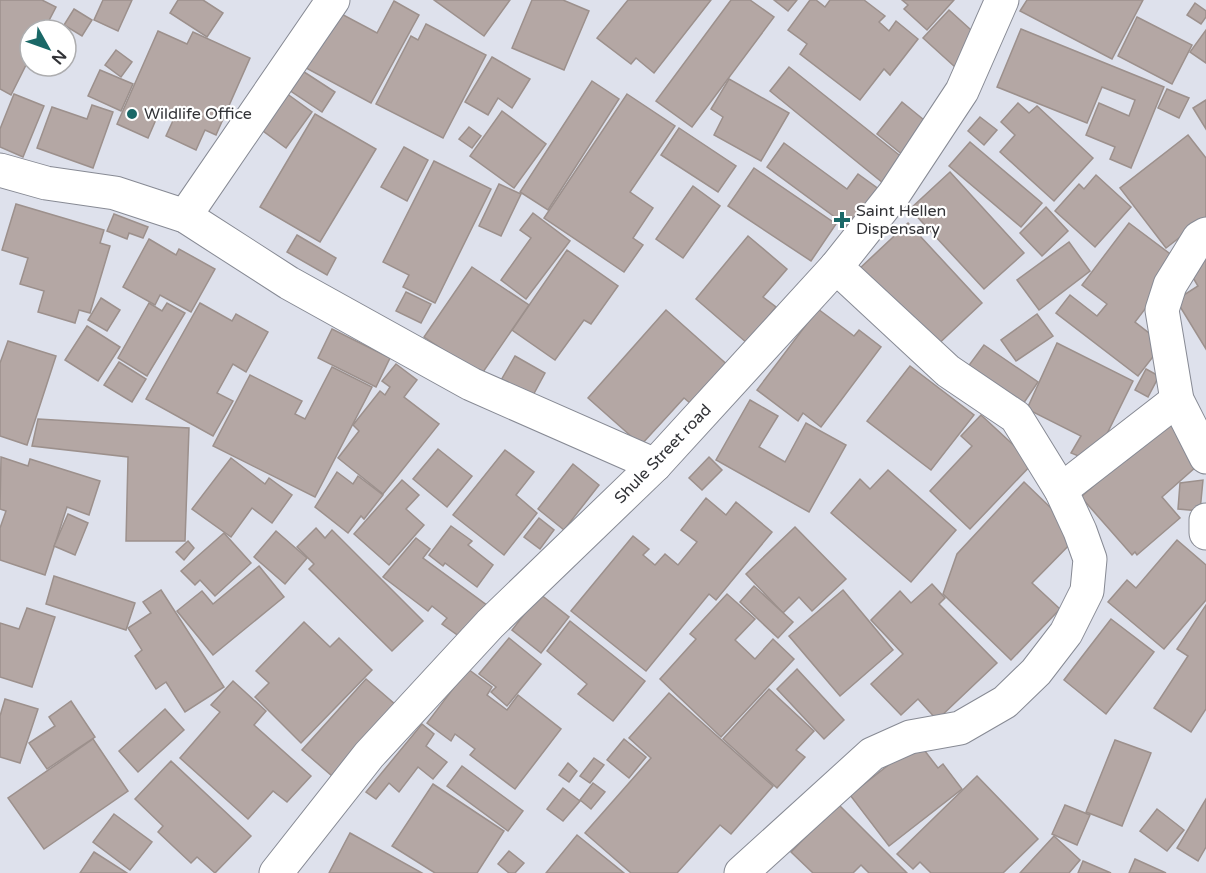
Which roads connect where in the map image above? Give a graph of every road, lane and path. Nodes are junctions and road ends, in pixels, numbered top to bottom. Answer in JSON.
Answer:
{"nodes":[{"id":1,"x":333,"y":0,"type":"edge"},
{"id":2,"x":1002,"y":0,"type":"edge"},
{"id":3,"x":0,"y":170,"type":"edge"},
{"id":4,"x":185,"y":216,"type":"junction"},
{"id":5,"x":1206,"y":234,"type":"edge"},
{"id":6,"x":836,"y":267,"type":"junction"},
{"id":7,"x":1177,"y":400,"type":"junction"},
{"id":8,"x":1206,"y":457,"type":"edge"},
{"id":9,"x":655,"y":465,"type":"junction"},
{"id":10,"x":1061,"y":490,"type":"junction"},
{"id":11,"x":1206,"y":520,"type":"edge"},
{"id":12,"x":1206,"y":533,"type":"edge"},
{"id":13,"x":276,"y":873,"type":"edge"},
{"id":14,"x":741,"y":873,"type":"edge"}],
"edges":[{"from":1,"to":4,"type":"street"},
{"from":2,"to":6,"type":"street","name":"Shule Street road"},
{"from":3,"to":4,"type":"street"},
{"from":4,"to":9,"type":"street"},
{"from":5,"to":7,"type":"street"},
{"from":6,"to":9,"type":"street","name":"Shule Street road"},
{"from":6,"to":10,"type":"street"},
{"from":7,"to":8,"type":"street"},
{"from":7,"to":10,"type":"street"},
{"from":9,"to":13,"type":"street","name":"Shule Street road"},
{"from":10,"to":14,"type":"street"},
{"from":11,"to":12,"type":"street"}]}
